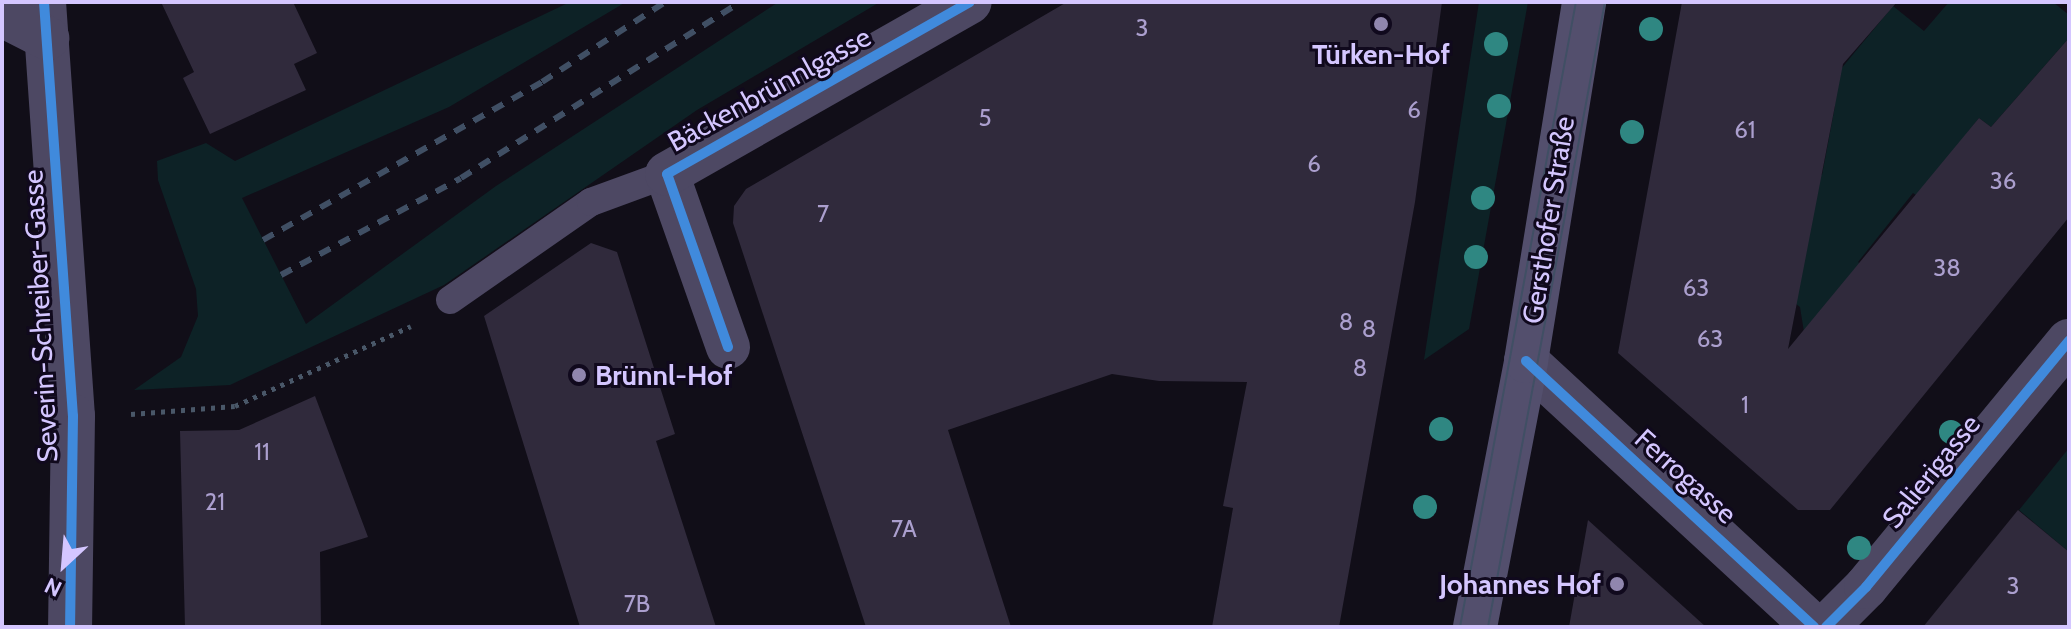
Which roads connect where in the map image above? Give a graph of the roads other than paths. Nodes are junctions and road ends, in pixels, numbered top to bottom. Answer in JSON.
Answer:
{"nodes":[{"id":1,"x":970,"y":2,"type":"edge"},
{"id":2,"x":1583,"y":3,"type":"edge"},
{"id":3,"x":2,"y":15,"type":"edge"},
{"id":4,"x":46,"y":20,"type":"edge"},
{"id":5,"x":667,"y":174,"type":"junction"},
{"id":6,"x":450,"y":300,"type":"dead end"},
{"id":7,"x":2069,"y":341,"type":"edge"},
{"id":8,"x":728,"y":347,"type":"dead end"},
{"id":9,"x":1526,"y":361,"type":"junction"},
{"id":10,"x":70,"y":627,"type":"edge"},
{"id":11,"x":1475,"y":627,"type":"edge"},
{"id":12,"x":1814,"y":627,"type":"edge"},
{"id":13,"x":1826,"y":627,"type":"edge"}],
"edges":[{"from":1,"to":5,"type":"street","name":"Bäckenbrünnlgasse"},
{"from":2,"to":9,"type":"main road","name":"Gersthofer Straße"},
{"from":3,"to":4,"type":"street"},
{"from":4,"to":10,"type":"street","name":"Severin-Schreiber-Gasse"},
{"from":5,"to":6,"type":"lane","name":"Bäckenbrünnlgasse"},
{"from":5,"to":8,"type":"street","name":"Bäckenbrünnlgasse"},
{"from":7,"to":13,"type":"street","name":"Salierigasse"},
{"from":9,"to":11,"type":"main road","name":"Gersthofer Straße"},
{"from":9,"to":12,"type":"street","name":"Ferrogasse"}]}
